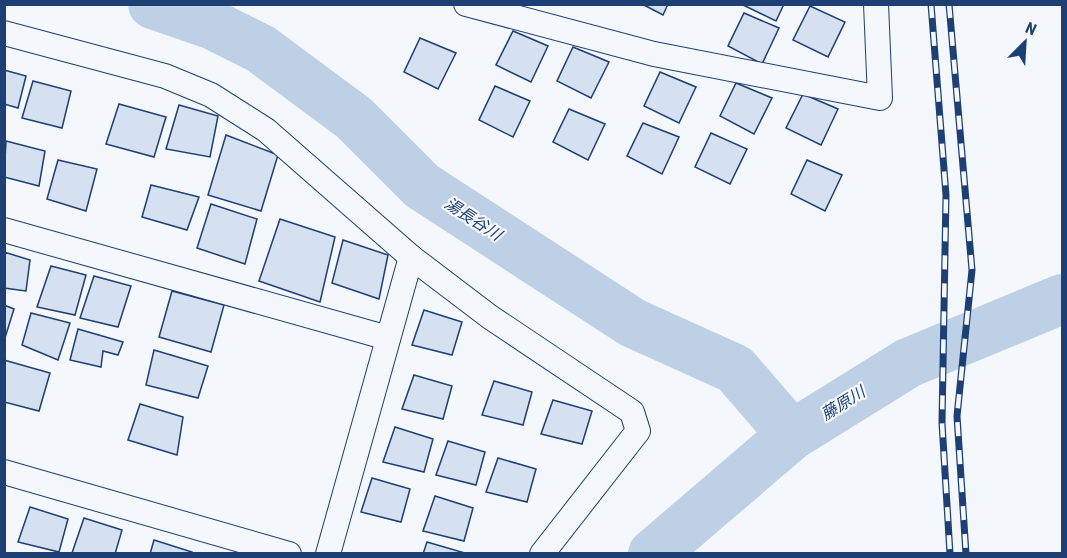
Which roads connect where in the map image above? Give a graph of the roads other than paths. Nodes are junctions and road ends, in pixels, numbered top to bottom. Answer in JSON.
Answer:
{"nodes":[{"id":1,"x":466,"y":4,"type":"edge"},
{"id":2,"x":876,"y":4,"type":"edge"},
{"id":3,"x":4,"y":33,"type":"edge"},
{"id":4,"x":4,"y":230,"type":"edge"},
{"id":5,"x":411,"y":257,"type":"junction"},
{"id":6,"x":388,"y":338,"type":"junction"},
{"id":7,"x":4,"y":472,"type":"edge"},
{"id":8,"x":289,"y":554,"type":"edge"},
{"id":9,"x":328,"y":554,"type":"edge"},
{"id":10,"x":542,"y":554,"type":"edge"}],
"edges":[{"from":1,"to":2,"type":"street"},
{"from":3,"to":5,"type":"street"},
{"from":4,"to":6,"type":"street"},
{"from":5,"to":6,"type":"street"},
{"from":5,"to":10,"type":"street"},
{"from":6,"to":9,"type":"street"},
{"from":7,"to":8,"type":"street"}]}
